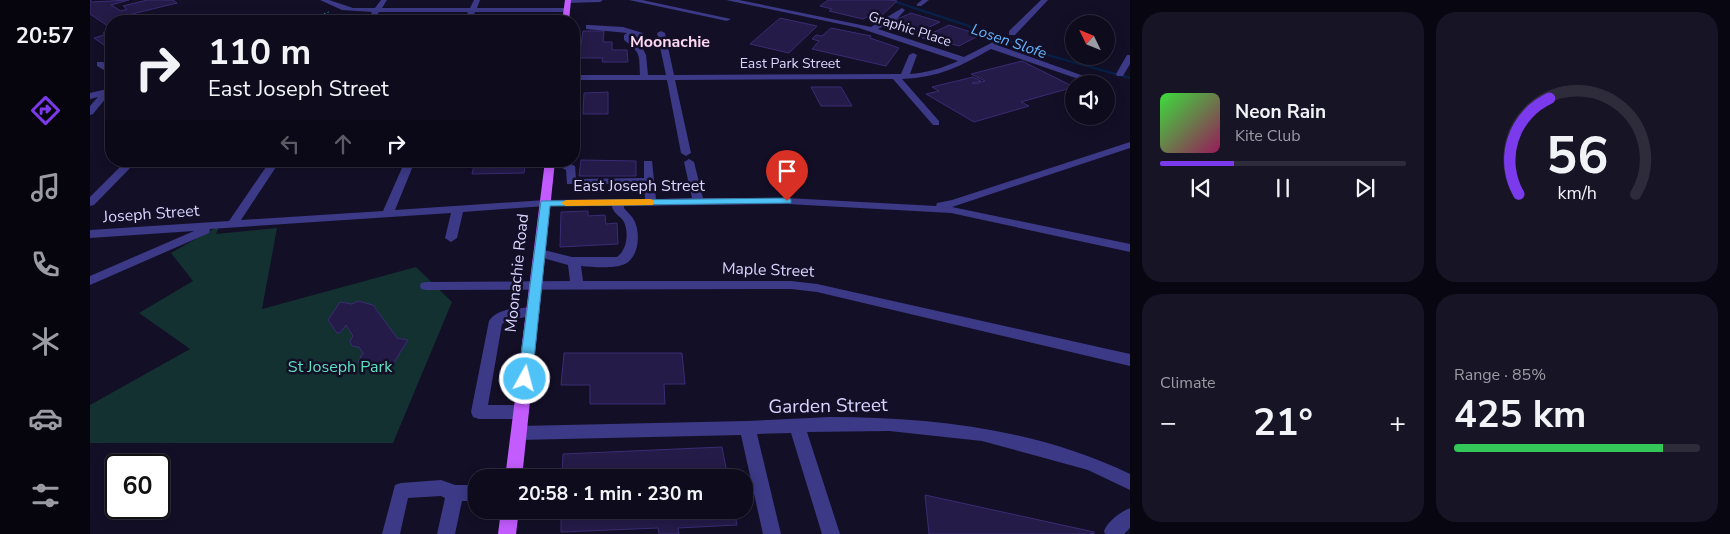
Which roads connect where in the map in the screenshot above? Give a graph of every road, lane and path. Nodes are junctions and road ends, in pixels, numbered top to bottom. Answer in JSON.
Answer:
{"nodes":[{"id":1,"x":322,"y":0,"type":"edge"},
{"id":2,"x":384,"y":0,"type":"edge"},
{"id":3,"x":477,"y":0,"type":"edge"},
{"id":4,"x":568,"y":0,"type":"edge"},
{"id":5,"x":600,"y":0,"type":"edge"},
{"id":6,"x":632,"y":0,"type":"edge"},
{"id":7,"x":730,"y":0,"type":"edge"},
{"id":8,"x":926,"y":0,"type":"edge"},
{"id":9,"x":1045,"y":0,"type":"edge"},
{"id":10,"x":360,"y":3,"type":"dead end"},
{"id":11,"x":919,"y":5,"type":"dead end"},
{"id":12,"x":342,"y":8,"type":"junction"},
{"id":13,"x":377,"y":10,"type":"junction"},
{"id":14,"x":472,"y":10,"type":"junction"},
{"id":15,"x":567,"y":10,"type":"junction"},
{"id":16,"x":902,"y":10,"type":"dead end"},
{"id":17,"x":320,"y":15,"type":"edge"},
{"id":18,"x":374,"y":15,"type":"edge"},
{"id":19,"x":470,"y":15,"type":"edge"},
{"id":20,"x":567,"y":15,"type":"edge"},
{"id":21,"x":727,"y":19,"type":"dead end"},
{"id":22,"x":589,"y":27,"type":"dead end"},
{"id":23,"x":872,"y":29,"type":"junction"},
{"id":24,"x":661,"y":33,"type":"dead end"},
{"id":25,"x":1012,"y":33,"type":"dead end"},
{"id":26,"x":913,"y":55,"type":"dead end"},
{"id":27,"x":1130,"y":57,"type":"edge"},
{"id":28,"x":964,"y":60,"type":"junction"},
{"id":29,"x":100,"y":64,"type":"dead end"},
{"id":30,"x":105,"y":68,"type":"edge"},
{"id":31,"x":1120,"y":74,"type":"dead end"},
{"id":32,"x":1078,"y":75,"type":"edge"},
{"id":33,"x":671,"y":77,"type":"junction"},
{"id":34,"x":900,"y":77,"type":"junction"},
{"id":35,"x":580,"y":78,"type":"edge"},
{"id":36,"x":644,"y":78,"type":"junction"},
{"id":37,"x":105,"y":92,"type":"edge"},
{"id":38,"x":105,"y":94,"type":"edge"},
{"id":39,"x":90,"y":96,"type":"edge"},
{"id":40,"x":90,"y":112,"type":"edge"},
{"id":41,"x":936,"y":123,"type":"dead end"},
{"id":42,"x":1130,"y":145,"type":"edge"},
{"id":43,"x":648,"y":163,"type":"dead end"},
{"id":44,"x":126,"y":167,"type":"edge"},
{"id":45,"x":271,"y":167,"type":"edge"},
{"id":46,"x":408,"y":167,"type":"edge"},
{"id":47,"x":550,"y":167,"type":"edge"},
{"id":48,"x":568,"y":167,"type":"edge"},
{"id":49,"x":649,"y":181,"type":"junction"},
{"id":50,"x":651,"y":202,"type":"junction"},
{"id":51,"x":698,"y":202,"type":"junction"},
{"id":52,"x":90,"y":203,"type":"edge"},
{"id":53,"x":545,"y":203,"type":"junction"},
{"id":54,"x":618,"y":203,"type":"junction"},
{"id":55,"x":916,"y":207,"type":"junction"},
{"id":56,"x":458,"y":209,"type":"junction"},
{"id":57,"x":388,"y":214,"type":"junction"},
{"id":58,"x":232,"y":225,"type":"junction"},
{"id":59,"x":214,"y":226,"type":"junction"},
{"id":60,"x":90,"y":234,"type":"edge"},
{"id":61,"x":451,"y":238,"type":"dead end"},
{"id":62,"x":1130,"y":248,"type":"edge"},
{"id":63,"x":540,"y":254,"type":"junction"},
{"id":64,"x":574,"y":261,"type":"junction"},
{"id":65,"x":90,"y":281,"type":"edge"},
{"id":66,"x":426,"y":286,"type":"dead end"},
{"id":67,"x":536,"y":286,"type":"junction"},
{"id":68,"x":577,"y":286,"type":"junction"},
{"id":69,"x":534,"y":312,"type":"junction"},
{"id":70,"x":1130,"y":360,"type":"edge"},
{"id":71,"x":521,"y":412,"type":"junction"},
{"id":72,"x":797,"y":425,"type":"junction"},
{"id":73,"x":747,"y":428,"type":"junction"},
{"id":74,"x":518,"y":433,"type":"junction"},
{"id":75,"x":515,"y":469,"type":"edge"},
{"id":76,"x":1130,"y":482,"type":"edge"},
{"id":77,"x":455,"y":493,"type":"junction"},
{"id":78,"x":468,"y":493,"type":"edge"},
{"id":79,"x":1130,"y":517,"type":"edge"},
{"id":80,"x":509,"y":519,"type":"edge"},
{"id":81,"x":390,"y":534,"type":"edge"},
{"id":82,"x":446,"y":534,"type":"edge"},
{"id":83,"x":507,"y":534,"type":"edge"},
{"id":84,"x":772,"y":534,"type":"edge"},
{"id":85,"x":832,"y":534,"type":"edge"},
{"id":86,"x":1114,"y":534,"type":"edge"}],
"edges":[{"from":1,"to":12,"type":"street"},
{"from":2,"to":13,"type":"street"},
{"from":3,"to":14,"type":"street"},
{"from":4,"to":5,"type":"street"},
{"from":4,"to":15,"type":"main road"},
{"from":6,"to":21,"type":"street"},
{"from":7,"to":23,"type":"street","name":"Graphic Place"},
{"from":8,"to":11,"type":"street"},
{"from":9,"to":25,"type":"street"},
{"from":10,"to":12,"type":"street"},
{"from":12,"to":13,"type":"street"},
{"from":12,"to":17,"type":"path"},
{"from":13,"to":14,"type":"street"},
{"from":13,"to":18,"type":"street"},
{"from":14,"to":15,"type":"street"},
{"from":14,"to":19,"type":"street"},
{"from":15,"to":20,"type":"main road"},
{"from":16,"to":23,"type":"street"},
{"from":22,"to":36,"type":"street"},
{"from":23,"to":28,"type":"street","name":"Graphic Place"},
{"from":24,"to":33,"type":"street"},
{"from":26,"to":34,"type":"street"},
{"from":27,"to":31,"type":"street"},
{"from":28,"to":32,"type":"street","name":"East Park Street"},
{"from":28,"to":34,"type":"street","name":"East Park Street"},
{"from":29,"to":30,"type":"street"},
{"from":33,"to":34,"type":"street","name":"East Park Street"},
{"from":33,"to":36,"type":"street","name":"East Park Street"},
{"from":33,"to":51,"type":"street"},
{"from":34,"to":41,"type":"street"},
{"from":35,"to":36,"type":"street","name":"East Park Street"},
{"from":37,"to":39,"type":"street"},
{"from":38,"to":40,"type":"street"},
{"from":42,"to":55,"type":"street","name":"East Joseph Street"},
{"from":43,"to":49,"type":"street"},
{"from":44,"to":52,"type":"street"},
{"from":45,"to":58,"type":"street"},
{"from":46,"to":57,"type":"street"},
{"from":47,"to":53,"type":"main road","name":"Moonachie Road"},
{"from":48,"to":49,"type":"street"},
{"from":49,"to":50,"type":"street"},
{"from":50,"to":51,"type":"street","name":"East Joseph Street"},
{"from":50,"to":54,"type":"street","name":"East Joseph Street"},
{"from":51,"to":55,"type":"street","name":"East Joseph Street"},
{"from":53,"to":54,"type":"street","name":"East Joseph Street"},
{"from":53,"to":56,"type":"street","name":"East Joseph Street"},
{"from":53,"to":63,"type":"main road","name":"Moonachie Road"},
{"from":54,"to":64,"type":"street"},
{"from":55,"to":62,"type":"street","name":"East Joseph Street"},
{"from":56,"to":57,"type":"street","name":"East Joseph Street"},
{"from":56,"to":61,"type":"street"},
{"from":57,"to":58,"type":"street","name":"East Joseph Street"},
{"from":58,"to":59,"type":"street","name":"East Joseph Street"},
{"from":59,"to":60,"type":"street","name":"Joseph Street"},
{"from":59,"to":65,"type":"street"},
{"from":63,"to":64,"type":"street"},
{"from":63,"to":67,"type":"main road","name":"Moonachie Road"},
{"from":64,"to":68,"type":"street"},
{"from":66,"to":67,"type":"street","name":"Maple Street"},
{"from":67,"to":68,"type":"street","name":"Maple Street"},
{"from":67,"to":69,"type":"main road","name":"Moonachie Road"},
{"from":68,"to":70,"type":"street","name":"Maple Street"},
{"from":69,"to":71,"type":"main road","name":"Moonachie Road"},
{"from":69,"to":71,"type":"street"},
{"from":71,"to":74,"type":"main road","name":"Moonachie Road"},
{"from":72,"to":73,"type":"street","name":"Garden Street"},
{"from":72,"to":76,"type":"street","name":"Garden Street"},
{"from":72,"to":85,"type":"street"},
{"from":73,"to":74,"type":"street","name":"Garden Street"},
{"from":73,"to":84,"type":"street"},
{"from":74,"to":75,"type":"main road","name":"Moonachie Road"},
{"from":77,"to":78,"type":"street"},
{"from":77,"to":81,"type":"street"},
{"from":77,"to":82,"type":"street"},
{"from":79,"to":86,"type":"street"},
{"from":80,"to":83,"type":"main road"}]}
